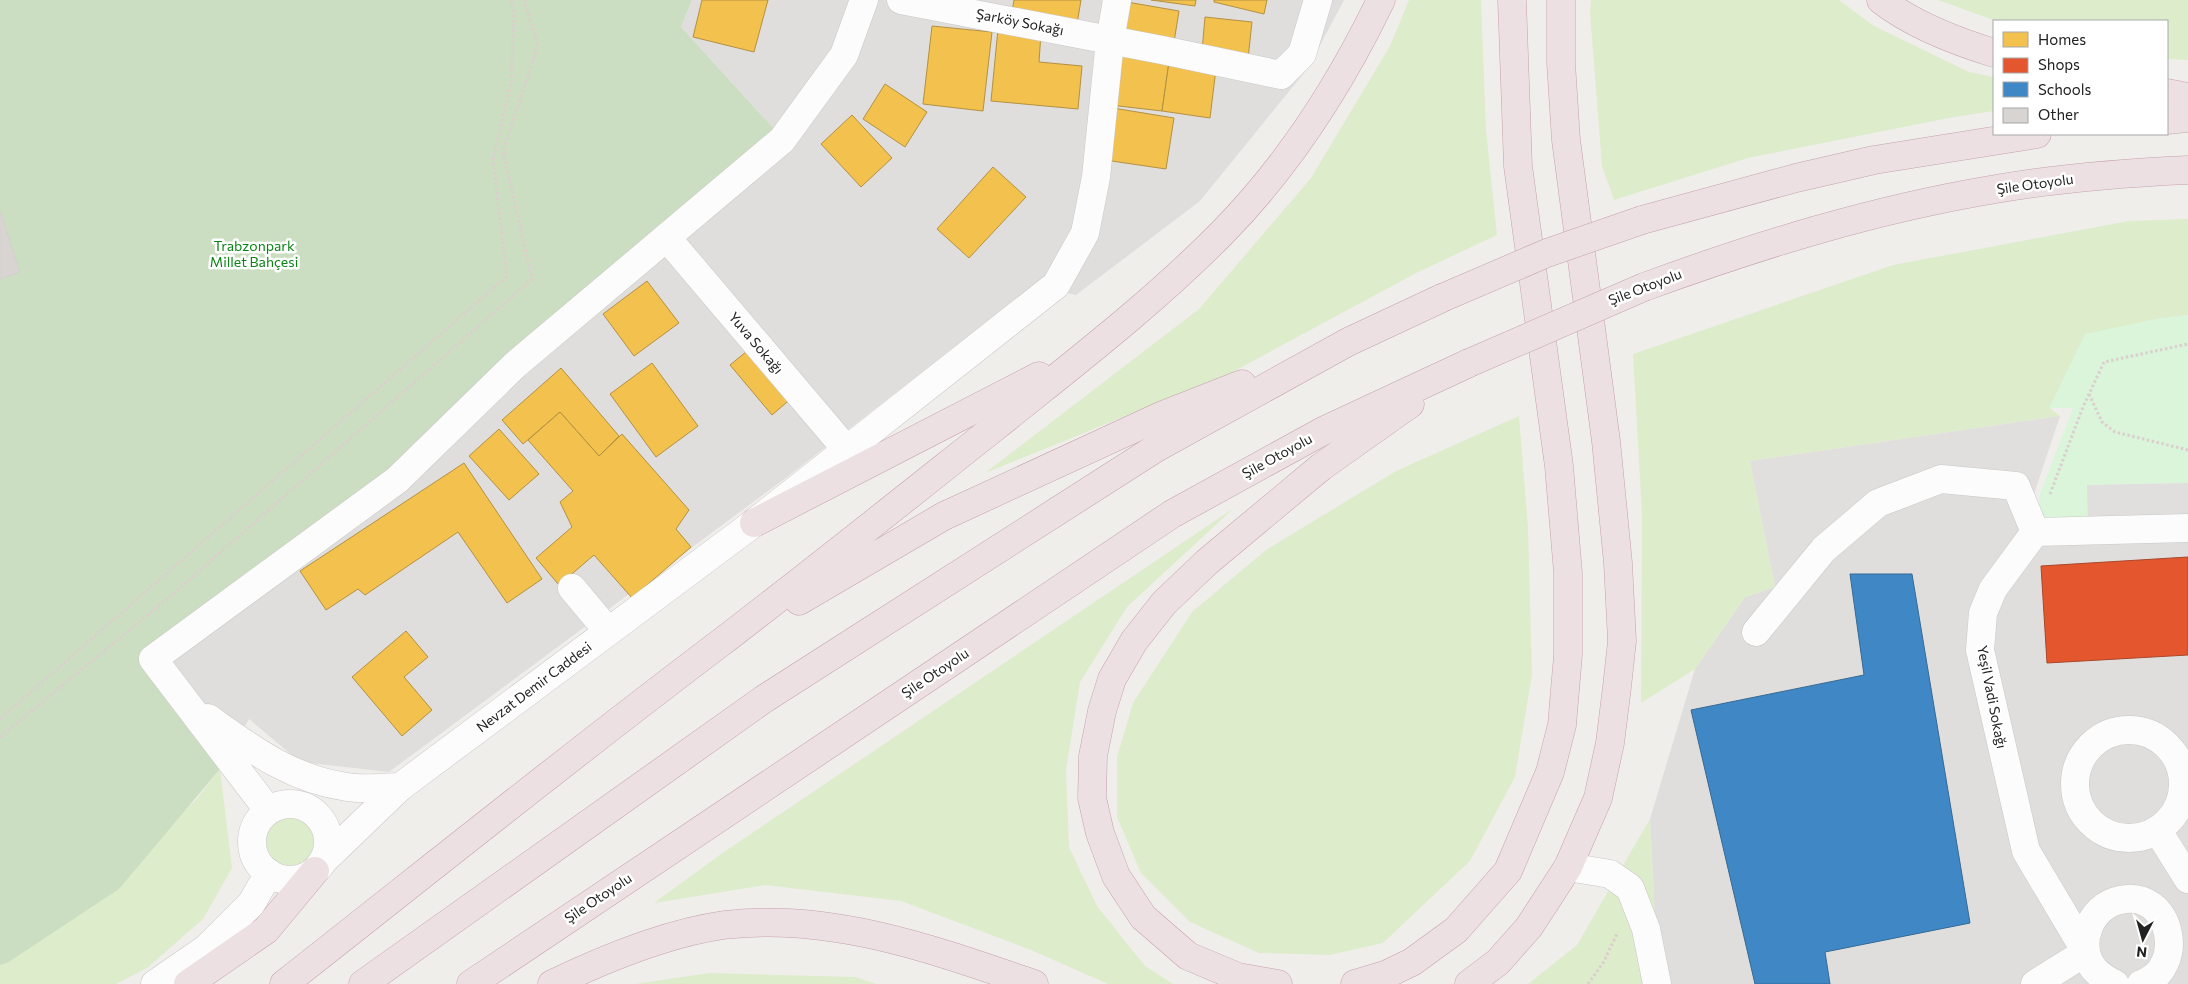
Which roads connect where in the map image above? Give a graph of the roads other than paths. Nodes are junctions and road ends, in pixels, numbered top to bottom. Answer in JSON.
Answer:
{"nodes":[{"id":1,"x":864,"y":0,"type":"edge"},
{"id":2,"x":901,"y":0,"type":"edge"},
{"id":3,"x":1117,"y":0,"type":"edge"},
{"id":4,"x":1318,"y":0,"type":"edge"},
{"id":5,"x":1381,"y":0,"type":"edge"},
{"id":6,"x":1512,"y":0,"type":"edge"},
{"id":7,"x":1561,"y":0,"type":"edge"},
{"id":8,"x":1881,"y":0,"type":"edge"},
{"id":9,"x":1110,"y":41,"type":"junction"},
{"id":10,"x":1993,"y":53,"type":"edge"},
{"id":11,"x":2168,"y":93,"type":"edge"},
{"id":12,"x":2188,"y":97,"type":"edge"},
{"id":13,"x":2188,"y":118,"type":"edge"},
{"id":14,"x":2168,"y":120,"type":"edge"},
{"id":15,"x":2031,"y":135,"type":"edge"},
{"id":16,"x":2188,"y":170,"type":"edge"},
{"id":17,"x":666,"y":238,"type":"junction"},
{"id":18,"x":1348,"y":342,"type":"junction"},
{"id":19,"x":1094,"y":347,"type":"junction"},
{"id":20,"x":1469,"y":363,"type":"junction"},
{"id":21,"x":846,"y":449,"type":"junction"},
{"id":22,"x":754,"y":523,"type":"junction"},
{"id":23,"x":2188,"y":528,"type":"edge"},
{"id":24,"x":2035,"y":532,"type":"junction"},
{"id":25,"x":572,"y":588,"type":"dead end"},
{"id":26,"x":608,"y":631,"type":"junction"},
{"id":27,"x":1756,"y":632,"type":"dead end"},
{"id":28,"x":692,"y":664,"type":"junction"},
{"id":29,"x":186,"y":703,"type":"junction"},
{"id":30,"x":400,"y":787,"type":"junction"},
{"id":31,"x":281,"y":807,"type":"junction"},
{"id":32,"x":2158,"y":831,"type":"dead end"},
{"id":33,"x":319,"y":866,"type":"junction"},
{"id":34,"x":1568,"y":868,"type":"junction"},
{"id":35,"x":268,"y":873,"type":"junction"},
{"id":36,"x":2188,"y":879,"type":"edge"},
{"id":37,"x":2086,"y":952,"type":"junction"},
{"id":38,"x":155,"y":984,"type":"edge"},
{"id":39,"x":188,"y":984,"type":"edge"},
{"id":40,"x":284,"y":984,"type":"edge"},
{"id":41,"x":363,"y":984,"type":"edge"},
{"id":42,"x":471,"y":984,"type":"edge"},
{"id":43,"x":552,"y":984,"type":"edge"},
{"id":44,"x":1034,"y":984,"type":"edge"},
{"id":45,"x":1278,"y":984,"type":"edge"},
{"id":46,"x":1355,"y":984,"type":"edge"},
{"id":47,"x":1468,"y":984,"type":"edge"},
{"id":48,"x":1656,"y":984,"type":"edge"},
{"id":49,"x":2035,"y":984,"type":"edge"},
{"id":50,"x":2115,"y":984,"type":"edge"},
{"id":51,"x":2141,"y":984,"type":"edge"}],
"edges":[{"from":1,"to":17,"type":"street"},
{"from":2,"to":9,"type":"street","name":"Şarköy Sokağı"},
{"from":3,"to":9,"type":"street","name":"Nevzat Demir Caddesi"},
{"from":4,"to":9,"type":"street","name":"Şarköy Sokağı"},
{"from":5,"to":19,"type":"highway"},
{"from":6,"to":46,"type":"highway"},
{"from":7,"to":34,"type":"highway"},
{"from":8,"to":10,"type":"highway"},
{"from":9,"to":21,"type":"street","name":"Nevzat Demir Caddesi"},
{"from":11,"to":12,"type":"highway"},
{"from":13,"to":14,"type":"highway"},
{"from":15,"to":18,"type":"highway","bridge":true},
{"from":16,"to":20,"type":"highway","name":"Şile Otoyolu","bridge":true},
{"from":17,"to":21,"type":"street","name":"Yuva Sokağı"},
{"from":17,"to":29,"type":"street"},
{"from":18,"to":28,"type":"highway"},
{"from":18,"to":41,"type":"highway"},
{"from":19,"to":22,"type":"highway"},
{"from":19,"to":28,"type":"highway"},
{"from":20,"to":42,"type":"highway","name":"Şile Otoyolu"},
{"from":20,"to":45,"type":"highway"},
{"from":21,"to":22,"type":"street","name":"Nevzat Demir Caddesi"},
{"from":22,"to":26,"type":"street","name":"Nevzat Demir Caddesi"},
{"from":23,"to":24,"type":"street"},
{"from":24,"to":27,"type":"street"},
{"from":24,"to":37,"type":"street","name":"Yeşil Vadi Sokağı"},
{"from":25,"to":26,"type":"street"},
{"from":26,"to":30,"type":"street","name":"Nevzat Demir Caddesi"},
{"from":28,"to":40,"type":"highway"},
{"from":29,"to":30,"type":"street"},
{"from":29,"to":31,"type":"street"},
{"from":30,"to":31,"type":"street"},
{"from":30,"to":33,"type":"street","name":"Nevzat Demir Caddesi"},
{"from":31,"to":33,"type":"street"},
{"from":31,"to":35,"type":"street"},
{"from":32,"to":36,"type":"street"},
{"from":33,"to":35,"type":"street"},
{"from":33,"to":39,"type":"highway"},
{"from":34,"to":47,"type":"highway"},
{"from":34,"to":48,"type":"street"},
{"from":35,"to":38,"type":"street"},
{"from":37,"to":49,"type":"street"},
{"from":37,"to":50,"type":"street","name":"Yeşil Vadi Sokağı"},
{"from":37,"to":51,"type":"street"},
{"from":43,"to":44,"type":"highway"}]}
